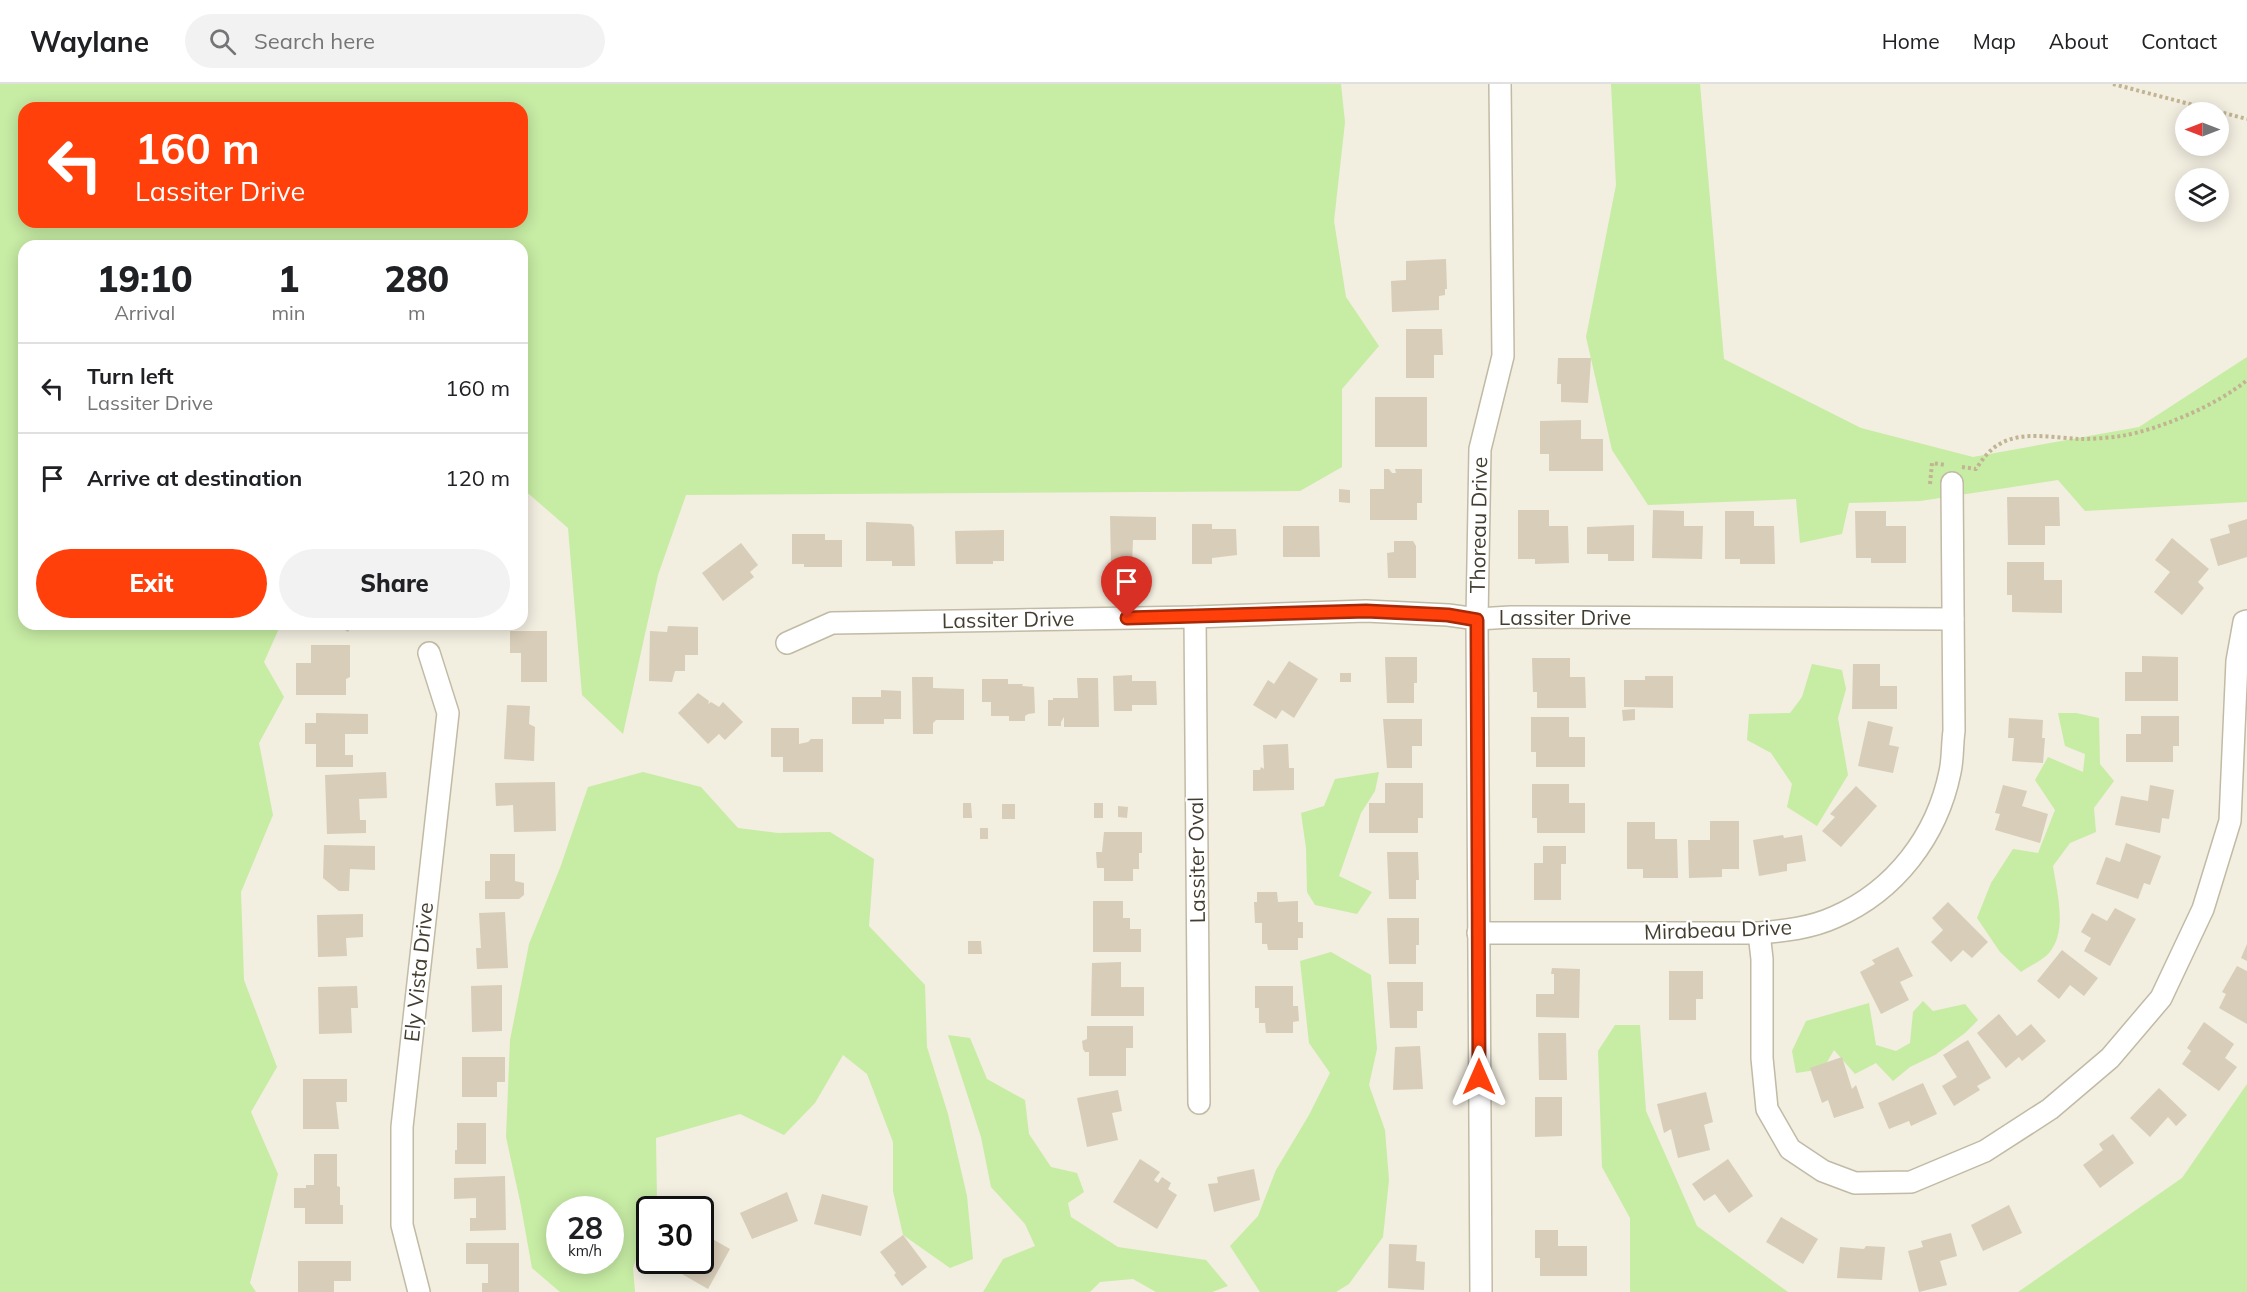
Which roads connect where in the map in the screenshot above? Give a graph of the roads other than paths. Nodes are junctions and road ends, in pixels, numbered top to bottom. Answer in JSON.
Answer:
{"nodes":[{"id":1,"x":1500,"y":84,"type":"edge"},
{"id":2,"x":1952,"y":483,"type":"dead end"},
{"id":3,"x":1195,"y":617,"type":"junction"},
{"id":4,"x":1953,"y":619,"type":"junction"},
{"id":5,"x":1477,"y":620,"type":"junction"},
{"id":6,"x":2245,"y":622,"type":"edge"},
{"id":7,"x":787,"y":643,"type":"dead end"},
{"id":8,"x":429,"y":653,"type":"dead end"},
{"id":9,"x":1478,"y":933,"type":"junction"},
{"id":10,"x":1758,"y":933,"type":"junction"},
{"id":11,"x":1199,"y":1103,"type":"dead end"},
{"id":12,"x":419,"y":1292,"type":"edge"},
{"id":13,"x":1481,"y":1292,"type":"edge"}],
"edges":[{"from":1,"to":5,"type":"street","name":"Thoreau Drive"},
{"from":2,"to":4,"type":"street","name":"Mirabeau Drive"},
{"from":3,"to":5,"type":"street","name":"Lassiter Drive"},
{"from":3,"to":7,"type":"street","name":"Lassiter Drive"},
{"from":3,"to":11,"type":"street","name":"Lassiter Oval"},
{"from":4,"to":5,"type":"street","name":"Lassiter Drive"},
{"from":4,"to":10,"type":"street","name":"Mirabeau Drive"},
{"from":5,"to":9,"type":"street","name":"Thoreau Drive"},
{"from":6,"to":10,"type":"street"},
{"from":8,"to":12,"type":"street","name":"Ely Vista Drive"},
{"from":9,"to":10,"type":"street","name":"Mirabeau Drive"},
{"from":9,"to":13,"type":"street","name":"Thoreau Drive"}]}
